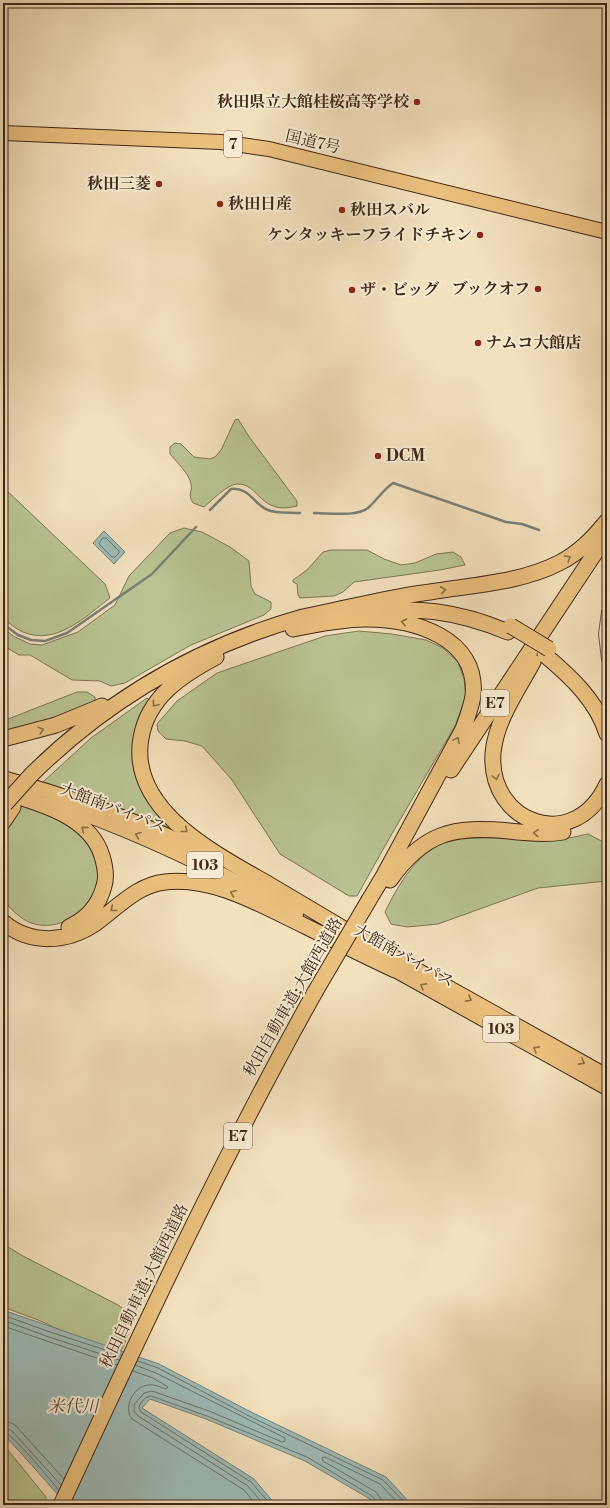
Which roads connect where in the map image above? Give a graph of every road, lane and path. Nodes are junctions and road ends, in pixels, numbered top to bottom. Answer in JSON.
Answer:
{"nodes":[{"id":1,"x":3,"y":133,"type":"edge"},
{"id":2,"x":607,"y":232,"type":"edge"},
{"id":3,"x":607,"y":521,"type":"edge"},
{"id":4,"x":607,"y":535,"type":"edge"},
{"id":5,"x":587,"y":565,"type":"junction"},
{"id":6,"x":353,"y":606,"type":"junction"},
{"id":7,"x":607,"y":612,"type":"edge"},
{"id":8,"x":509,"y":629,"type":"junction"},
{"id":9,"x":278,"y":633,"type":"junction"},
{"id":10,"x":231,"y":649,"type":"junction"},
{"id":11,"x":547,"y":652,"type":"junction"},
{"id":12,"x":607,"y":659,"type":"edge"},
{"id":13,"x":166,"y":672,"type":"junction"},
{"id":14,"x":607,"y":711,"type":"edge"},
{"id":15,"x":607,"y":734,"type":"edge"},
{"id":16,"x":3,"y":739,"type":"edge"},
{"id":17,"x":36,"y":775,"type":"junction"},
{"id":18,"x":3,"y":778,"type":"edge"},
{"id":19,"x":607,"y":784,"type":"edge"},
{"id":20,"x":3,"y":788,"type":"edge"},
{"id":21,"x":6,"y":803,"type":"edge"},
{"id":22,"x":607,"y":804,"type":"edge"},
{"id":23,"x":3,"y":822,"type":"edge"},
{"id":24,"x":385,"y":873,"type":"junction"},
{"id":25,"x":372,"y":902,"type":"junction"},
{"id":26,"x":3,"y":910,"type":"edge"},
{"id":27,"x":3,"y":922,"type":"edge"},
{"id":28,"x":361,"y":939,"type":"junction"},
{"id":29,"x":395,"y":970,"type":"junction"},
{"id":30,"x":607,"y":1076,"type":"edge"},
{"id":31,"x":607,"y":1088,"type":"edge"},
{"id":32,"x":61,"y":1505,"type":"edge"}],
"edges":[{"from":1,"to":2,"type":"highway","name":"国道7号","number":"7"},
{"from":6,"to":3,"type":"highway","one_way":true},
{"from":4,"to":5,"type":"highway","name":"秋田自動車道;大館西道路","number":"E7"},
{"from":5,"to":19,"type":"highway","one_way":true},
{"from":5,"to":24,"type":"highway","name":"秋田自動車道;大館西道路","number":"E7"},
{"from":6,"to":8,"type":"highway"},
{"from":6,"to":13,"type":"highway"},
{"from":7,"to":12,"type":"street"},
{"from":8,"to":9,"type":"highway"},
{"from":8,"to":11,"type":"highway"},
{"from":9,"to":10,"type":"highway"},
{"from":24,"to":9,"type":"highway","one_way":true},
{"from":10,"to":17,"type":"highway"},
{"from":10,"to":28,"type":"highway","one_way":true},
{"from":11,"to":14,"type":"highway"},
{"from":11,"to":15,"type":"highway"},
{"from":16,"to":13,"type":"highway","one_way":true},
{"from":13,"to":17,"type":"highway"},
{"from":17,"to":21,"type":"highway","bridge":true},
{"from":18,"to":28,"type":"highway","name":"大館南バイパス","number":"103"},
{"from":29,"to":20,"type":"highway","name":"大館南バイパス","number":"103","one_way":true},
{"from":21,"to":23,"type":"highway"},
{"from":26,"to":21,"type":"highway","one_way":true},
{"from":22,"to":25,"type":"highway","one_way":true},
{"from":24,"to":25,"type":"highway","name":"秋田自動車道;大館西道路","number":"E7"},
{"from":25,"to":32,"type":"highway","name":"秋田自動車道;大館西道路","number":"E7","bridge":true},
{"from":29,"to":27,"type":"highway","one_way":true},
{"from":28,"to":30,"type":"highway","name":"大館南バイパス","number":"103","one_way":true},
{"from":31,"to":29,"type":"highway","name":"大館南バイパス","number":"103","one_way":true}]}
